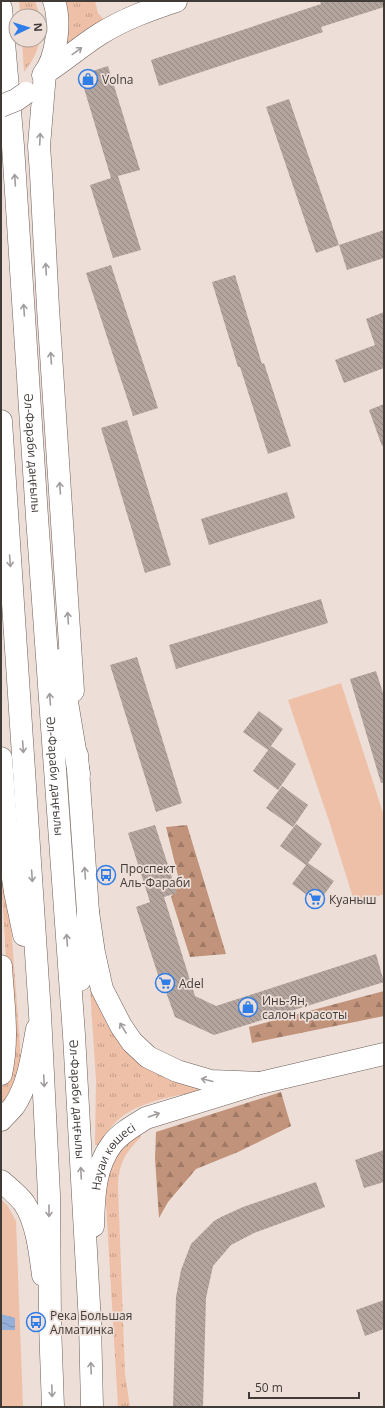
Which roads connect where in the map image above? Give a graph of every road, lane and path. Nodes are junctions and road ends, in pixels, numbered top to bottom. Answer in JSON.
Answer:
{"nodes":[{"id":1,"x":54,"y":1,"type":"edge"},
{"id":2,"x":176,"y":1,"type":"edge"},
{"id":3,"x":1,"y":8,"type":"edge"},
{"id":4,"x":45,"y":73,"type":"junction"},
{"id":5,"x":1,"y":106,"type":"edge"},
{"id":6,"x":1,"y":421,"type":"edge"},
{"id":7,"x":37,"y":517,"type":"junction"},
{"id":8,"x":1,"y":758,"type":"edge"},
{"id":9,"x":79,"y":774,"type":"junction"},
{"id":10,"x":88,"y":912,"type":"junction"},
{"id":11,"x":1,"y":966,"type":"edge"},
{"id":12,"x":40,"y":1014,"type":"junction"},
{"id":13,"x":74,"y":1035,"type":"junction"},
{"id":14,"x":384,"y":1054,"type":"edge"},
{"id":15,"x":1,"y":1074,"type":"edge"},
{"id":16,"x":260,"y":1083,"type":"junction"},
{"id":17,"x":1,"y":1120,"type":"edge"},
{"id":18,"x":1,"y":1181,"type":"edge"},
{"id":19,"x":90,"y":1323,"type":"junction"},
{"id":20,"x":50,"y":1324,"type":"junction"},
{"id":21,"x":53,"y":1407,"type":"edge"},
{"id":22,"x":92,"y":1407,"type":"edge"}],
"edges":[{"from":1,"to":4,"type":"main road"},
{"from":4,"to":2,"type":"main road","one_way":true},
{"from":7,"to":3,"type":"main road","name":"Әл-Фараби даңғылы","one_way":true},
{"from":4,"to":5,"type":"main road","bridge":true},
{"from":9,"to":4,"type":"main road","name":"Әл-Фараби даңғылы","one_way":true},
{"from":6,"to":12,"type":"main road","one_way":true},
{"from":7,"to":9,"type":"main road"},
{"from":13,"to":7,"type":"main road","name":"Әл-Фараби даңғылы","one_way":true},
{"from":8,"to":12,"type":"main road"},
{"from":10,"to":9,"type":"main road","name":"Әл-Фараби даңғылы","one_way":true},
{"from":10,"to":13,"type":"main road"},
{"from":16,"to":10,"type":"main road","name":"Науаи көшесі","one_way":true},
{"from":11,"to":15,"type":"main road"},
{"from":12,"to":17,"type":"main road"},
{"from":12,"to":20,"type":"main road","one_way":true},
{"from":19,"to":13,"type":"main road","name":"Әл-Фараби даңғылы","one_way":true},
{"from":14,"to":16,"type":"main road","name":"Науаи көшесі"},
{"from":19,"to":16,"type":"main road","name":"Науаи көшесі","one_way":true},
{"from":18,"to":20,"type":"main road"},
{"from":22,"to":19,"type":"main road","name":"Әл-Фараби даңғылы","one_way":true},
{"from":20,"to":21,"type":"main road","one_way":true}]}
